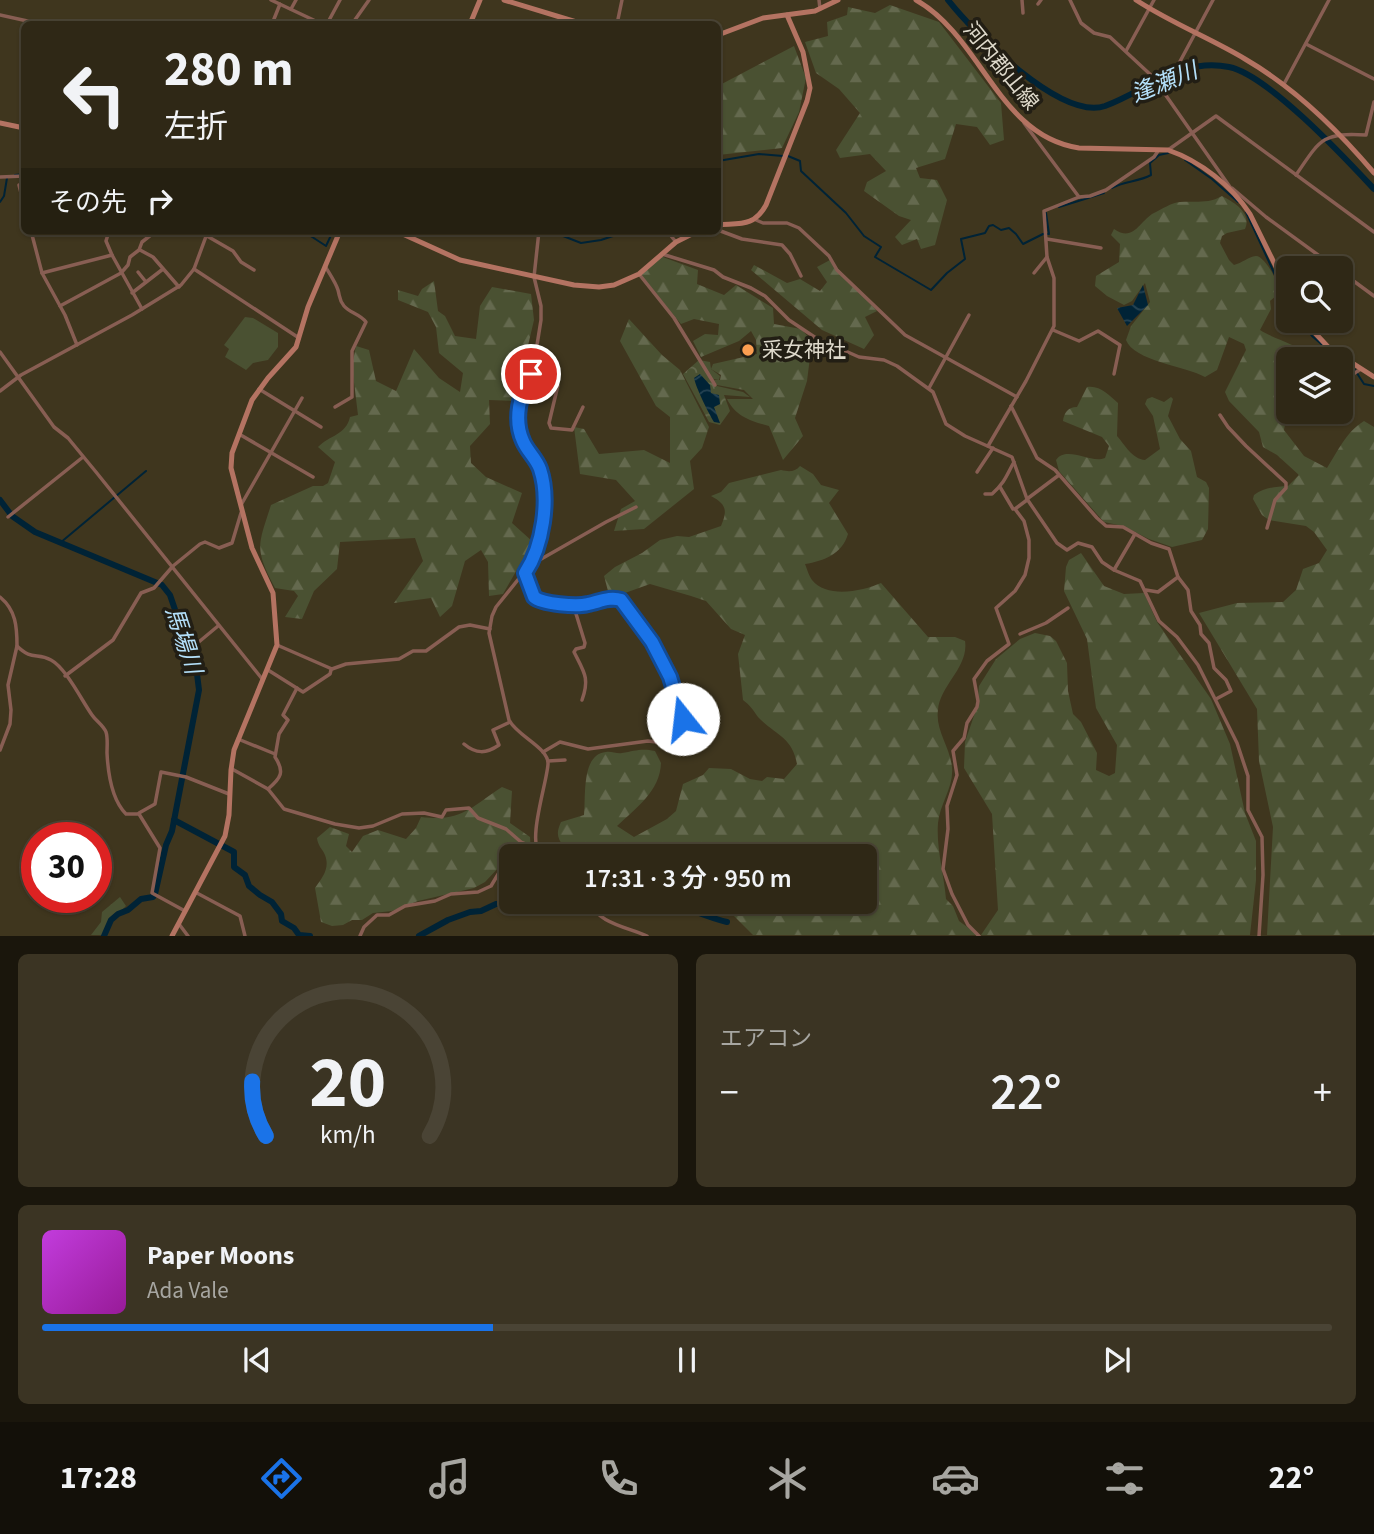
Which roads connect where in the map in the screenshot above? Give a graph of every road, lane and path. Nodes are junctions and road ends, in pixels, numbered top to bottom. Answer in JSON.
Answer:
{"nodes":[{"id":1,"x":271,"y":0,"type":"edge"},
{"id":2,"x":296,"y":0,"type":"edge"},
{"id":3,"x":340,"y":0,"type":"edge"},
{"id":4,"x":369,"y":0,"type":"edge"},
{"id":5,"x":480,"y":0,"type":"edge"},
{"id":6,"x":504,"y":0,"type":"edge"},
{"id":7,"x":622,"y":0,"type":"edge"},
{"id":8,"x":819,"y":0,"type":"edge"},
{"id":9,"x":838,"y":0,"type":"edge"},
{"id":10,"x":916,"y":0,"type":"edge"},
{"id":11,"x":1022,"y":0,"type":"edge"},
{"id":12,"x":1070,"y":0,"type":"edge"},
{"id":13,"x":1136,"y":0,"type":"edge"},
{"id":14,"x":1154,"y":0,"type":"edge"},
{"id":15,"x":1213,"y":0,"type":"edge"},
{"id":16,"x":1329,"y":0,"type":"edge"},
{"id":17,"x":280,"y":4,"type":"junction"},
{"id":18,"x":291,"y":9,"type":"junction"},
{"id":19,"x":820,"y":9,"type":"junction"},
{"id":20,"x":1150,"y":9,"type":"junction"},
{"id":21,"x":1023,"y":13,"type":"dead end"},
{"id":22,"x":0,"y":15,"type":"edge"},
{"id":23,"x":788,"y":15,"type":"junction"},
{"id":24,"x":27,"y":21,"type":"edge"},
{"id":25,"x":273,"y":21,"type":"edge"},
{"id":26,"x":313,"y":21,"type":"edge"},
{"id":27,"x":329,"y":21,"type":"edge"},
{"id":28,"x":354,"y":21,"type":"edge"},
{"id":29,"x":471,"y":21,"type":"edge"},
{"id":30,"x":565,"y":21,"type":"edge"},
{"id":31,"x":618,"y":21,"type":"edge"},
{"id":32,"x":1196,"y":33,"type":"junction"},
{"id":33,"x":721,"y":34,"type":"edge"},
{"id":34,"x":1306,"y":44,"type":"junction"},
{"id":35,"x":1126,"y":51,"type":"junction"},
{"id":36,"x":1153,"y":77,"type":"junction"},
{"id":37,"x":1374,"y":79,"type":"edge"},
{"id":38,"x":1283,"y":86,"type":"junction"},
{"id":39,"x":1373,"y":105,"type":"edge"},
{"id":40,"x":0,"y":122,"type":"edge"},
{"id":41,"x":1024,"y":122,"type":"junction"},
{"id":42,"x":21,"y":127,"type":"edge"},
{"id":43,"x":1191,"y":134,"type":"junction"},
{"id":44,"x":1337,"y":134,"type":"junction"},
{"id":45,"x":1366,"y":135,"type":"junction"},
{"id":46,"x":1374,"y":135,"type":"edge"},
{"id":47,"x":1158,"y":149,"type":"junction"},
{"id":48,"x":1168,"y":150,"type":"junction"},
{"id":49,"x":1374,"y":173,"type":"edge"},
{"id":50,"x":1296,"y":175,"type":"junction"},
{"id":51,"x":21,"y":176,"type":"edge"},
{"id":52,"x":0,"y":177,"type":"edge"},
{"id":53,"x":19,"y":184,"type":"dead end"},
{"id":54,"x":1229,"y":188,"type":"junction"},
{"id":55,"x":21,"y":192,"type":"edge"},
{"id":56,"x":1079,"y":197,"type":"junction"},
{"id":57,"x":756,"y":220,"type":"junction"},
{"id":58,"x":721,"y":227,"type":"edge"},
{"id":59,"x":721,"y":229,"type":"edge"},
{"id":60,"x":1374,"y":232,"type":"edge"},
{"id":61,"x":32,"y":235,"type":"edge"},
{"id":62,"x":108,"y":235,"type":"edge"},
{"id":63,"x":151,"y":235,"type":"edge"},
{"id":64,"x":207,"y":235,"type":"edge"},
{"id":65,"x":211,"y":235,"type":"edge"},
{"id":66,"x":338,"y":235,"type":"edge"},
{"id":67,"x":410,"y":235,"type":"edge"},
{"id":68,"x":539,"y":235,"type":"edge"},
{"id":69,"x":670,"y":235,"type":"edge"},
{"id":70,"x":691,"y":235,"type":"edge"},
{"id":71,"x":1047,"y":239,"type":"junction"},
{"id":72,"x":676,"y":243,"type":"junction"},
{"id":73,"x":1101,"y":248,"type":"dead end"},
{"id":74,"x":139,"y":250,"type":"junction"},
{"id":75,"x":662,"y":254,"type":"junction"},
{"id":76,"x":112,"y":255,"type":"junction"},
{"id":77,"x":1320,"y":256,"type":"edge"},
{"id":78,"x":1047,"y":257,"type":"junction"},
{"id":79,"x":324,"y":266,"type":"junction"},
{"id":80,"x":1276,"y":267,"type":"edge"},
{"id":81,"x":163,"y":269,"type":"junction"},
{"id":82,"x":194,"y":269,"type":"junction"},
{"id":83,"x":254,"y":270,"type":"dead end"},
{"id":84,"x":138,"y":272,"type":"dead end"},
{"id":85,"x":42,"y":273,"type":"junction"},
{"id":86,"x":121,"y":273,"type":"junction"},
{"id":87,"x":1034,"y":273,"type":"dead end"},
{"id":88,"x":639,"y":274,"type":"junction"},
{"id":89,"x":801,"y":276,"type":"dead end"},
{"id":90,"x":534,"y":277,"type":"junction"},
{"id":91,"x":1353,"y":281,"type":"edge"},
{"id":92,"x":146,"y":282,"type":"junction"},
{"id":93,"x":179,"y":287,"type":"junction"},
{"id":94,"x":132,"y":293,"type":"junction"},
{"id":95,"x":1374,"y":296,"type":"edge"},
{"id":96,"x":60,"y":306,"type":"junction"},
{"id":97,"x":142,"y":309,"type":"junction"},
{"id":98,"x":969,"y":315,"type":"dead end"},
{"id":99,"x":1052,"y":330,"type":"junction"},
{"id":100,"x":1315,"y":333,"type":"edge"},
{"id":101,"x":299,"y":338,"type":"junction"},
{"id":102,"x":77,"y":345,"type":"junction"},
{"id":103,"x":0,"y":352,"type":"edge"},
{"id":104,"x":946,"y":358,"type":"junction"},
{"id":105,"x":1361,"y":369,"type":"junction"},
{"id":106,"x":531,"y":374,"type":"junction"},
{"id":107,"x":1114,"y":374,"type":"dead end"},
{"id":108,"x":1353,"y":374,"type":"edge"},
{"id":109,"x":18,"y":376,"type":"junction"},
{"id":110,"x":1374,"y":377,"type":"edge"},
{"id":111,"x":715,"y":385,"type":"dead end"},
{"id":112,"x":929,"y":388,"type":"junction"},
{"id":113,"x":259,"y":389,"type":"junction"},
{"id":114,"x":0,"y":391,"type":"edge"},
{"id":115,"x":1017,"y":397,"type":"junction"},
{"id":116,"x":302,"y":398,"type":"dead end"},
{"id":117,"x":1011,"y":406,"type":"junction"},
{"id":118,"x":335,"y":407,"type":"dead end"},
{"id":119,"x":583,"y":407,"type":"dead end"},
{"id":120,"x":294,"y":412,"type":"junction"},
{"id":121,"x":1220,"y":415,"type":"dead end"},
{"id":122,"x":321,"y":427,"type":"dead end"},
{"id":123,"x":238,"y":434,"type":"junction"},
{"id":124,"x":990,"y":447,"type":"junction"},
{"id":125,"x":272,"y":453,"type":"junction"},
{"id":126,"x":83,"y":457,"type":"junction"},
{"id":127,"x":1014,"y":462,"type":"junction"},
{"id":128,"x":977,"y":472,"type":"dead end"},
{"id":129,"x":1059,"y":475,"type":"junction"},
{"id":130,"x":313,"y":477,"type":"dead end"},
{"id":131,"x":1000,"y":487,"type":"junction"},
{"id":132,"x":985,"y":494,"type":"dead end"},
{"id":133,"x":1027,"y":500,"type":"junction"},
{"id":134,"x":242,"y":508,"type":"junction"},
{"id":135,"x":636,"y":508,"type":"dead end"},
{"id":136,"x":1013,"y":509,"type":"dead end"},
{"id":137,"x":8,"y":517,"type":"dead end"},
{"id":138,"x":1267,"y":528,"type":"dead end"},
{"id":139,"x":1135,"y":534,"type":"junction"},
{"id":140,"x":530,"y":566,"type":"junction"},
{"id":141,"x":172,"y":568,"type":"junction"},
{"id":142,"x":1114,"y":570,"type":"junction"},
{"id":143,"x":525,"y":573,"type":"junction"},
{"id":144,"x":1178,"y":578,"type":"junction"},
{"id":145,"x":1146,"y":590,"type":"junction"},
{"id":146,"x":0,"y":597,"type":"edge"},
{"id":147,"x":573,"y":604,"type":"junction"},
{"id":148,"x":1068,"y":608,"type":"dead end"},
{"id":149,"x":218,"y":626,"type":"junction"},
{"id":150,"x":490,"y":629,"type":"junction"},
{"id":151,"x":1020,"y":635,"type":"dead end"},
{"id":152,"x":277,"y":645,"type":"junction"},
{"id":153,"x":17,"y":646,"type":"junction"},
{"id":154,"x":181,"y":650,"type":"dead end"},
{"id":155,"x":332,"y":669,"type":"junction"},
{"id":156,"x":268,"y":670,"type":"junction"},
{"id":157,"x":65,"y":676,"type":"junction"},
{"id":158,"x":263,"y":680,"type":"junction"},
{"id":159,"x":297,"y":688,"type":"junction"},
{"id":160,"x":1216,"y":699,"type":"junction"},
{"id":161,"x":582,"y":700,"type":"dead end"},
{"id":162,"x":510,"y":722,"type":"junction"},
{"id":163,"x":238,"y":739,"type":"junction"},
{"id":164,"x":464,"y":744,"type":"dead end"},
{"id":165,"x":0,"y":750,"type":"edge"},
{"id":166,"x":543,"y":752,"type":"junction"},
{"id":167,"x":275,"y":754,"type":"junction"},
{"id":168,"x":565,"y":760,"type":"dead end"},
{"id":169,"x":548,"y":761,"type":"junction"},
{"id":170,"x":230,"y":770,"type":"junction"},
{"id":171,"x":268,"y":789,"type":"junction"},
{"id":172,"x":229,"y":794,"type":"junction"},
{"id":173,"x":139,"y":814,"type":"junction"},
{"id":174,"x":525,"y":844,"type":"edge"},
{"id":175,"x":537,"y":844,"type":"edge"},
{"id":176,"x":499,"y":873,"type":"edge"},
{"id":177,"x":195,"y":891,"type":"junction"},
{"id":178,"x":185,"y":911,"type":"junction"},
{"id":179,"x":596,"y":914,"type":"edge"},
{"id":180,"x":178,"y":924,"type":"junction"},
{"id":181,"x":172,"y":936,"type":"edge"},
{"id":182,"x":188,"y":936,"type":"edge"},
{"id":183,"x":245,"y":936,"type":"edge"},
{"id":184,"x":360,"y":936,"type":"edge"},
{"id":185,"x":647,"y":936,"type":"edge"},
{"id":186,"x":979,"y":936,"type":"edge"},
{"id":187,"x":1259,"y":936,"type":"edge"}],
"edges":[{"from":1,"to":17,"type":"street"},
{"from":2,"to":18,"type":"street"},
{"from":3,"to":27,"type":"street"},
{"from":4,"to":28,"type":"street"},
{"from":5,"to":29,"type":"street"},
{"from":6,"to":30,"type":"street"},
{"from":7,"to":31,"type":"street"},
{"from":8,"to":19,"type":"street"},
{"from":9,"to":19,"type":"street"},
{"from":10,"to":41,"type":"street","name":"河内郡山線"},
{"from":11,"to":21,"type":"street"},
{"from":12,"to":35,"type":"street"},
{"from":13,"to":20,"type":"street"},
{"from":14,"to":20,"type":"street"},
{"from":15,"to":32,"type":"street"},
{"from":16,"to":34,"type":"street"},
{"from":17,"to":18,"type":"street"},
{"from":17,"to":25,"type":"street"},
{"from":18,"to":26,"type":"street"},
{"from":19,"to":23,"type":"street"},
{"from":20,"to":32,"type":"street"},
{"from":20,"to":35,"type":"street"},
{"from":22,"to":24,"type":"street"},
{"from":23,"to":33,"type":"street"},
{"from":23,"to":57,"type":"street"},
{"from":32,"to":36,"type":"street"},
{"from":32,"to":38,"type":"street"},
{"from":34,"to":37,"type":"street"},
{"from":34,"to":38,"type":"street"},
{"from":35,"to":36,"type":"street"},
{"from":36,"to":43,"type":"street"},
{"from":38,"to":44,"type":"street"},
{"from":39,"to":45,"type":"street"},
{"from":40,"to":42,"type":"street"},
{"from":41,"to":47,"type":"street","name":"河内郡山線"},
{"from":41,"to":56,"type":"street"},
{"from":43,"to":48,"type":"street"},
{"from":43,"to":50,"type":"street"},
{"from":43,"to":54,"type":"street"},
{"from":44,"to":45,"type":"street"},
{"from":44,"to":49,"type":"street"},
{"from":44,"to":50,"type":"street"},
{"from":45,"to":46,"type":"street"},
{"from":47,"to":48,"type":"street","name":"河内郡山線"},
{"from":47,"to":56,"type":"street"},
{"from":48,"to":54,"type":"street","name":"河内郡山線"},
{"from":50,"to":60,"type":"street"},
{"from":51,"to":52,"type":"street"},
{"from":53,"to":55,"type":"street"},
{"from":54,"to":77,"type":"street"},
{"from":54,"to":80,"type":"street","name":"河内郡山線"},
{"from":56,"to":71,"type":"street"},
{"from":57,"to":58,"type":"street"},
{"from":57,"to":104,"type":"street"},
{"from":59,"to":89,"type":"street"},
{"from":61,"to":85,"type":"street"},
{"from":62,"to":76,"type":"street"},
{"from":63,"to":74,"type":"street"},
{"from":64,"to":82,"type":"street"},
{"from":65,"to":83,"type":"street"},
{"from":66,"to":79,"type":"street"},
{"from":67,"to":90,"type":"street"},
{"from":68,"to":90,"type":"street"},
{"from":69,"to":72,"type":"street"},
{"from":70,"to":72,"type":"street"},
{"from":71,"to":73,"type":"street"},
{"from":71,"to":78,"type":"street"},
{"from":72,"to":75,"type":"street"},
{"from":74,"to":81,"type":"street"},
{"from":74,"to":86,"type":"street"},
{"from":75,"to":88,"type":"street"},
{"from":75,"to":112,"type":"street"},
{"from":76,"to":85,"type":"street"},
{"from":76,"to":86,"type":"street"},
{"from":78,"to":87,"type":"street"},
{"from":78,"to":99,"type":"street"},
{"from":79,"to":101,"type":"street"},
{"from":79,"to":118,"type":"street"},
{"from":81,"to":92,"type":"street"},
{"from":81,"to":93,"type":"street"},
{"from":82,"to":93,"type":"street"},
{"from":82,"to":101,"type":"street"},
{"from":84,"to":92,"type":"street"},
{"from":85,"to":96,"type":"street"},
{"from":86,"to":94,"type":"street"},
{"from":86,"to":96,"type":"street"},
{"from":88,"to":90,"type":"street"},
{"from":88,"to":111,"type":"street"},
{"from":90,"to":106,"type":"street"},
{"from":91,"to":95,"type":"street"},
{"from":92,"to":94,"type":"street"},
{"from":93,"to":97,"type":"street"},
{"from":94,"to":97,"type":"street"},
{"from":96,"to":102,"type":"street"},
{"from":97,"to":102,"type":"street"},
{"from":98,"to":104,"type":"street"},
{"from":99,"to":107,"type":"street"},
{"from":99,"to":115,"type":"street"},
{"from":100,"to":105,"type":"street"},
{"from":101,"to":113,"type":"street"},
{"from":102,"to":109,"type":"street"},
{"from":103,"to":109,"type":"street"},
{"from":104,"to":112,"type":"street"},
{"from":104,"to":115,"type":"street"},
{"from":105,"to":108,"type":"street"},
{"from":105,"to":110,"type":"street"},
{"from":106,"to":119,"type":"street"},
{"from":106,"to":140,"type":"street"},
{"from":109,"to":114,"type":"street"},
{"from":109,"to":126,"type":"street"},
{"from":112,"to":124,"type":"street"},
{"from":113,"to":120,"type":"street"},
{"from":113,"to":123,"type":"street"},
{"from":115,"to":117,"type":"street"},
{"from":116,"to":120,"type":"street"},
{"from":117,"to":124,"type":"street"},
{"from":117,"to":129,"type":"street"},
{"from":120,"to":122,"type":"street"},
{"from":120,"to":125,"type":"street"},
{"from":121,"to":138,"type":"street"},
{"from":123,"to":125,"type":"street"},
{"from":123,"to":134,"type":"street"},
{"from":124,"to":127,"type":"street"},
{"from":124,"to":128,"type":"street"},
{"from":125,"to":130,"type":"street"},
{"from":125,"to":134,"type":"street"},
{"from":126,"to":137,"type":"street"},
{"from":126,"to":141,"type":"street"},
{"from":127,"to":131,"type":"street"},
{"from":127,"to":133,"type":"street"},
{"from":129,"to":133,"type":"street"},
{"from":129,"to":139,"type":"street"},
{"from":131,"to":132,"type":"street"},
{"from":131,"to":136,"type":"street"},
{"from":133,"to":142,"type":"street"},
{"from":133,"to":186,"type":"street"},
{"from":134,"to":141,"type":"street"},
{"from":134,"to":152,"type":"street"},
{"from":135,"to":140,"type":"street"},
{"from":139,"to":142,"type":"street"},
{"from":139,"to":144,"type":"street"},
{"from":140,"to":143,"type":"street"},
{"from":141,"to":149,"type":"street"},
{"from":141,"to":157,"type":"street"},
{"from":142,"to":145,"type":"street"},
{"from":143,"to":147,"type":"street"},
{"from":143,"to":150,"type":"street"},
{"from":144,"to":145,"type":"street"},
{"from":144,"to":160,"type":"street"},
{"from":145,"to":160,"type":"street"},
{"from":146,"to":153,"type":"street"},
{"from":147,"to":161,"type":"street"},
{"from":147,"to":166,"type":"street"},
{"from":148,"to":151,"type":"street"},
{"from":149,"to":154,"type":"street"},
{"from":149,"to":158,"type":"street"},
{"from":150,"to":155,"type":"street"},
{"from":150,"to":162,"type":"street"},
{"from":152,"to":155,"type":"street"},
{"from":152,"to":156,"type":"street"},
{"from":153,"to":157,"type":"street"},
{"from":153,"to":165,"type":"street"},
{"from":155,"to":159,"type":"street"},
{"from":156,"to":158,"type":"street"},
{"from":156,"to":159,"type":"street"},
{"from":157,"to":173,"type":"street"},
{"from":158,"to":163,"type":"street"},
{"from":159,"to":167,"type":"street"},
{"from":160,"to":187,"type":"street"},
{"from":162,"to":164,"type":"street"},
{"from":162,"to":166,"type":"street"},
{"from":163,"to":167,"type":"street"},
{"from":163,"to":170,"type":"street"},
{"from":166,"to":169,"type":"street"},
{"from":167,"to":171,"type":"street"},
{"from":168,"to":169,"type":"street"},
{"from":169,"to":175,"type":"street"},
{"from":170,"to":171,"type":"street"},
{"from":170,"to":172,"type":"street"},
{"from":171,"to":174,"type":"street"},
{"from":172,"to":173,"type":"street"},
{"from":172,"to":177,"type":"street"},
{"from":173,"to":178,"type":"street"},
{"from":176,"to":184,"type":"street"},
{"from":177,"to":178,"type":"street"},
{"from":177,"to":183,"type":"street"},
{"from":178,"to":180,"type":"street"},
{"from":179,"to":185,"type":"street"},
{"from":180,"to":181,"type":"street"},
{"from":180,"to":182,"type":"street"}]}
